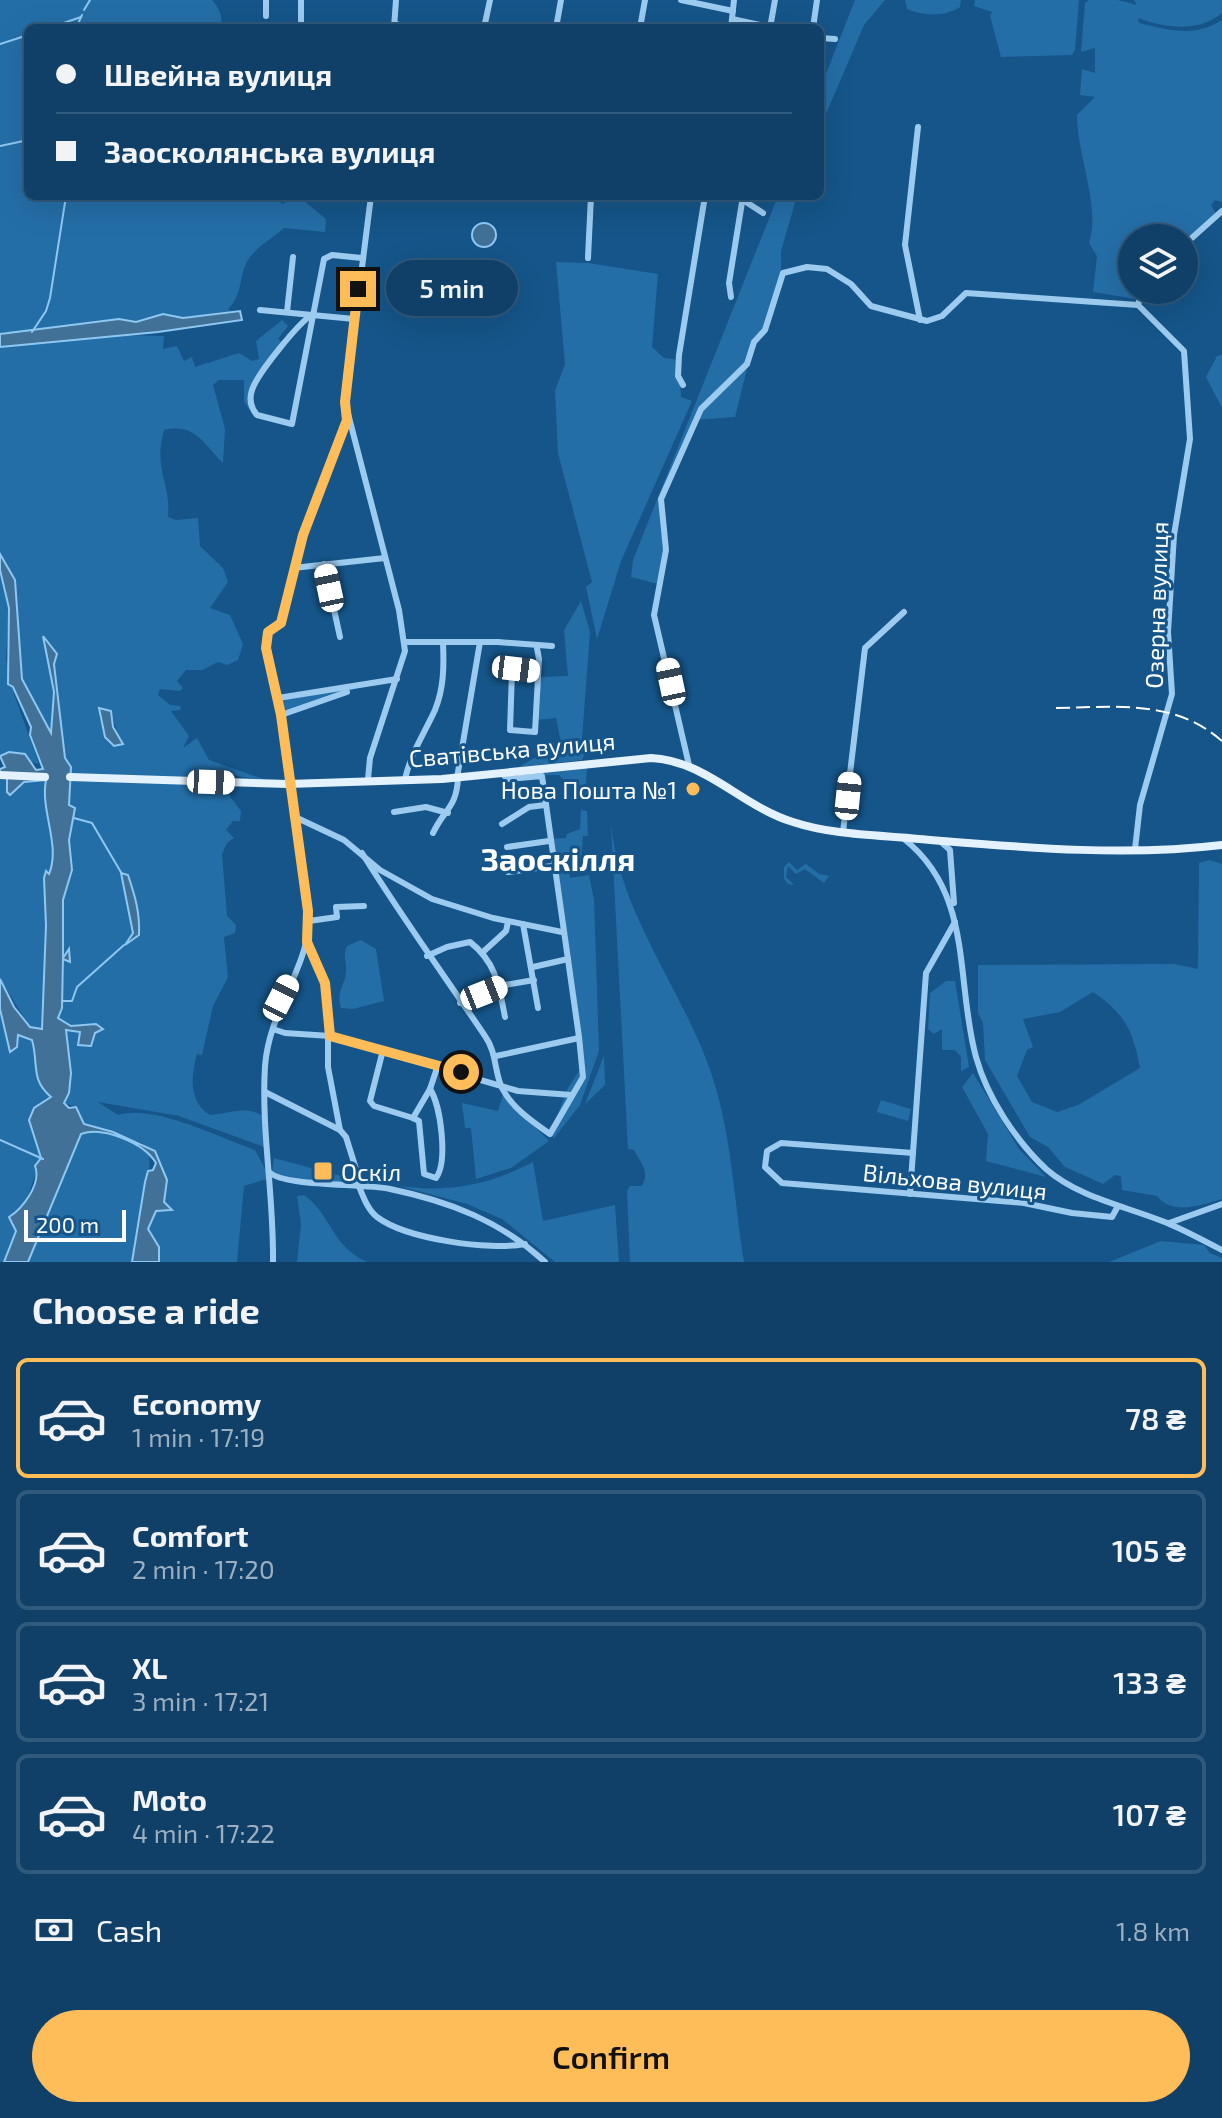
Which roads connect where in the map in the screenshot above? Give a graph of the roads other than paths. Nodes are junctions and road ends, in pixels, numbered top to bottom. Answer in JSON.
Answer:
{"nodes":[{"id":1,"x":266,"y":0,"type":"edge"},
{"id":2,"x":301,"y":0,"type":"edge"},
{"id":3,"x":396,"y":0,"type":"edge"},
{"id":4,"x":490,"y":0,"type":"edge"},
{"id":5,"x":561,"y":0,"type":"edge"},
{"id":6,"x":645,"y":0,"type":"edge"},
{"id":7,"x":681,"y":0,"type":"edge"},
{"id":8,"x":734,"y":0,"type":"edge"},
{"id":9,"x":775,"y":0,"type":"edge"},
{"id":10,"x":817,"y":0,"type":"edge"},
{"id":11,"x":732,"y":15,"type":"junction"},
{"id":12,"x":266,"y":16,"type":"dead end"},
{"id":13,"x":301,"y":24,"type":"edge"},
{"id":14,"x":394,"y":24,"type":"edge"},
{"id":15,"x":485,"y":24,"type":"edge"},
{"id":16,"x":557,"y":24,"type":"edge"},
{"id":17,"x":641,"y":24,"type":"edge"},
{"id":18,"x":731,"y":24,"type":"edge"},
{"id":19,"x":760,"y":24,"type":"edge"},
{"id":20,"x":772,"y":24,"type":"edge"},
{"id":21,"x":814,"y":24,"type":"edge"},
{"id":22,"x":824,"y":38,"type":"edge"},
{"id":23,"x":835,"y":39,"type":"dead end"},
{"id":24,"x":918,"y":127,"type":"dead end"},
{"id":25,"x":369,"y":200,"type":"edge"},
{"id":26,"x":591,"y":200,"type":"edge"},
{"id":27,"x":704,"y":200,"type":"edge"},
{"id":28,"x":743,"y":200,"type":"edge"},
{"id":29,"x":746,"y":200,"type":"edge"},
{"id":30,"x":1222,"y":211,"type":"edge"},
{"id":31,"x":763,"y":213,"type":"dead end"},
{"id":32,"x":1198,"y":232,"type":"edge"},
{"id":33,"x":293,"y":257,"type":"dead end"},
{"id":34,"x":362,"y":258,"type":"junction"},
{"id":35,"x":588,"y":258,"type":"dead end"},
{"id":36,"x":731,"y":297,"type":"dead end"},
{"id":37,"x":1138,"y":305,"type":"joint"},
{"id":38,"x":260,"y":310,"type":"dead end"},
{"id":39,"x":287,"y":312,"type":"junction"},
{"id":40,"x":313,"y":314,"type":"junction"},
{"id":41,"x":354,"y":319,"type":"junction"},
{"id":42,"x":920,"y":320,"type":"junction"},
{"id":43,"x":683,"y":385,"type":"dead end"},
{"id":44,"x":347,"y":420,"type":"junction"},
{"id":45,"x":385,"y":558,"type":"junction"},
{"id":46,"x":324,"y":564,"type":"junction"},
{"id":47,"x":293,"y":568,"type":"junction"},
{"id":48,"x":904,"y":612,"type":"dead end"},
{"id":49,"x":340,"y":637,"type":"dead end"},
{"id":50,"x":405,"y":642,"type":"junction"},
{"id":51,"x":480,"y":642,"type":"junction"},
{"id":52,"x":443,"y":643,"type":"junction"},
{"id":53,"x":552,"y":646,"type":"dead end"},
{"id":54,"x":537,"y":648,"type":"junction"},
{"id":55,"x":537,"y":671,"type":"junction"},
{"id":56,"x":397,"y":679,"type":"junction"},
{"id":57,"x":358,"y":688,"type":"junction"},
{"id":58,"x":278,"y":698,"type":"junction"},
{"id":59,"x":281,"y":715,"type":"junction"},
{"id":60,"x":689,"y":765,"type":"junction"},
{"id":61,"x":500,"y":773,"type":"junction"},
{"id":62,"x":0,"y":775,"type":"edge"},
{"id":63,"x":45,"y":777,"type":"dead end"},
{"id":64,"x":70,"y":777,"type":"dead end"},
{"id":65,"x":458,"y":778,"type":"junction"},
{"id":66,"x":368,"y":779,"type":"junction"},
{"id":67,"x":405,"y":779,"type":"junction"},
{"id":68,"x":288,"y":784,"type":"junction"},
{"id":69,"x":545,"y":805,"type":"junction"},
{"id":70,"x":394,"y":812,"type":"dead end"},
{"id":71,"x":448,"y":813,"type":"junction"},
{"id":72,"x":293,"y":816,"type":"junction"},
{"id":73,"x":502,"y":824,"type":"dead end"},
{"id":74,"x":843,"y":832,"type":"junction"},
{"id":75,"x":433,"y":833,"type":"dead end"},
{"id":76,"x":902,"y":838,"type":"junction"},
{"id":77,"x":549,"y":841,"type":"junction"},
{"id":78,"x":940,"y":841,"type":"junction"},
{"id":79,"x":1222,"y":845,"type":"edge"},
{"id":80,"x":507,"y":847,"type":"dead end"},
{"id":81,"x":1135,"y":849,"type":"junction"},
{"id":82,"x":362,"y":853,"type":"junction"},
{"id":83,"x":506,"y":859,"type":"dead end"},
{"id":84,"x":552,"y":866,"type":"junction"},
{"id":85,"x":364,"y":906,"type":"dead end"},
{"id":86,"x":309,"y":921,"type":"junction"},
{"id":87,"x":508,"y":922,"type":"junction"},
{"id":88,"x":955,"y":922,"type":"junction"},
{"id":89,"x":523,"y":924,"type":"junction"},
{"id":90,"x":562,"y":932,"type":"junction"},
{"id":91,"x":307,"y":942,"type":"junction"},
{"id":92,"x":483,"y":952,"type":"junction"},
{"id":93,"x":427,"y":956,"type":"junction"},
{"id":94,"x":568,"y":959,"type":"junction"},
{"id":95,"x":533,"y":967,"type":"junction"},
{"id":96,"x":534,"y":980,"type":"junction"},
{"id":97,"x":499,"y":986,"type":"junction"},
{"id":98,"x":460,"y":1003,"type":"junction"},
{"id":99,"x":538,"y":1008,"type":"dead end"},
{"id":100,"x":505,"y":1017,"type":"dead end"},
{"id":101,"x":273,"y":1029,"type":"junction"},
{"id":102,"x":330,"y":1036,"type":"junction"},
{"id":103,"x":579,"y":1038,"type":"junction"},
{"id":104,"x":383,"y":1050,"type":"junction"},
{"id":105,"x":496,"y":1056,"type":"junction"},
{"id":106,"x":438,"y":1065,"type":"junction"},
{"id":107,"x":501,"y":1087,"type":"junction"},
{"id":108,"x":430,"y":1089,"type":"junction"},
{"id":109,"x":265,"y":1092,"type":"junction"},
{"id":110,"x":572,"y":1095,"type":"junction"},
{"id":111,"x":413,"y":1118,"type":"junction"},
{"id":112,"x":340,"y":1130,"type":"junction"},
{"id":113,"x":913,"y":1153,"type":"junction"},
{"id":114,"x":356,"y":1169,"type":"dead end"},
{"id":115,"x":269,"y":1172,"type":"junction"},
{"id":116,"x":358,"y":1184,"type":"junction"},
{"id":117,"x":910,"y":1194,"type":"junction"},
{"id":118,"x":1222,"y":1204,"type":"edge"},
{"id":119,"x":1118,"y":1206,"type":"junction"},
{"id":120,"x":1168,"y":1224,"type":"junction"},
{"id":121,"x":525,"y":1244,"type":"junction"},
{"id":122,"x":1222,"y":1250,"type":"edge"},
{"id":123,"x":273,"y":1262,"type":"edge"},
{"id":124,"x":545,"y":1262,"type":"edge"}],
"edges":[{"from":1,"to":12,"type":"street"},
{"from":2,"to":13,"type":"street"},
{"from":3,"to":14,"type":"street"},
{"from":4,"to":15,"type":"street"},
{"from":5,"to":16,"type":"street"},
{"from":6,"to":17,"type":"street"},
{"from":7,"to":11,"type":"street"},
{"from":8,"to":11,"type":"street"},
{"from":9,"to":20,"type":"street"},
{"from":10,"to":21,"type":"street"},
{"from":11,"to":18,"type":"street"},
{"from":11,"to":19,"type":"street"},
{"from":22,"to":23,"type":"street"},
{"from":24,"to":42,"type":"street"},
{"from":25,"to":34,"type":"street"},
{"from":26,"to":35,"type":"street"},
{"from":27,"to":43,"type":"street"},
{"from":28,"to":36,"type":"street"},
{"from":29,"to":31,"type":"street"},
{"from":30,"to":32,"type":"street"},
{"from":33,"to":39,"type":"street"},
{"from":34,"to":40,"type":"street"},
{"from":34,"to":41,"type":"street"},
{"from":37,"to":42,"type":"street"},
{"from":37,"to":81,"type":"street","name":"Озерна вулиця"},
{"from":38,"to":39,"type":"street"},
{"from":39,"to":40,"type":"street"},
{"from":40,"to":40,"type":"street"},
{"from":40,"to":41,"type":"street"},
{"from":41,"to":44,"type":"street"},
{"from":42,"to":60,"type":"street"},
{"from":44,"to":45,"type":"street"},
{"from":44,"to":47,"type":"street"},
{"from":45,"to":46,"type":"street"},
{"from":45,"to":50,"type":"street"},
{"from":46,"to":47,"type":"street"},
{"from":46,"to":49,"type":"street"},
{"from":47,"to":58,"type":"street"},
{"from":48,"to":74,"type":"street"},
{"from":50,"to":52,"type":"street"},
{"from":50,"to":56,"type":"street"},
{"from":51,"to":52,"type":"street"},
{"from":51,"to":54,"type":"street"},
{"from":51,"to":65,"type":"street"},
{"from":52,"to":67,"type":"street"},
{"from":53,"to":54,"type":"street"},
{"from":54,"to":55,"type":"street"},
{"from":55,"to":55,"type":"street"},
{"from":56,"to":57,"type":"street"},
{"from":56,"to":66,"type":"street"},
{"from":57,"to":58,"type":"street"},
{"from":57,"to":59,"type":"street"},
{"from":58,"to":59,"type":"street"},
{"from":59,"to":68,"type":"street"},
{"from":60,"to":61,"type":"main road","name":"Сватівська вулиця"},
{"from":60,"to":74,"type":"main road","name":"Сватівська вулиця"},
{"from":61,"to":65,"type":"main road","name":"Сватівська вулиця"},
{"from":61,"to":69,"type":"street"},
{"from":62,"to":63,"type":"main road"},
{"from":64,"to":68,"type":"main road","name":"Сватівська вулиця"},
{"from":65,"to":67,"type":"main road","name":"Сватівська вулиця"},
{"from":65,"to":71,"type":"street"},
{"from":66,"to":67,"type":"main road","name":"Сватівська вулиця"},
{"from":66,"to":68,"type":"main road","name":"Сватівська вулиця"},
{"from":68,"to":72,"type":"street"},
{"from":69,"to":73,"type":"street"},
{"from":69,"to":77,"type":"street"},
{"from":70,"to":71,"type":"street"},
{"from":71,"to":75,"type":"street"},
{"from":72,"to":82,"type":"street"},
{"from":72,"to":86,"type":"street"},
{"from":74,"to":76,"type":"main road","name":"Сватівська вулиця"},
{"from":76,"to":78,"type":"main road","name":"Сватівська вулиця"},
{"from":76,"to":88,"type":"street"},
{"from":77,"to":80,"type":"street"},
{"from":77,"to":84,"type":"street"},
{"from":78,"to":81,"type":"main road","name":"Сватівська вулиця"},
{"from":78,"to":88,"type":"street"},
{"from":79,"to":81,"type":"main road","name":"Сватівська вулиця"},
{"from":82,"to":87,"type":"street"},
{"from":82,"to":93,"type":"street"},
{"from":83,"to":84,"type":"street"},
{"from":84,"to":90,"type":"street"},
{"from":85,"to":86,"type":"street"},
{"from":86,"to":91,"type":"street"},
{"from":87,"to":89,"type":"street"},
{"from":87,"to":92,"type":"street"},
{"from":88,"to":113,"type":"street"},
{"from":88,"to":119,"type":"street"},
{"from":89,"to":90,"type":"street"},
{"from":89,"to":95,"type":"street"},
{"from":90,"to":94,"type":"street"},
{"from":91,"to":101,"type":"street"},
{"from":91,"to":102,"type":"street"},
{"from":92,"to":93,"type":"street"},
{"from":92,"to":97,"type":"street"},
{"from":93,"to":98,"type":"street"},
{"from":94,"to":95,"type":"street"},
{"from":94,"to":103,"type":"street"},
{"from":95,"to":96,"type":"street"},
{"from":96,"to":97,"type":"street"},
{"from":96,"to":99,"type":"street"},
{"from":97,"to":98,"type":"street"},
{"from":97,"to":100,"type":"street"},
{"from":98,"to":105,"type":"street"},
{"from":101,"to":102,"type":"street"},
{"from":101,"to":109,"type":"street"},
{"from":102,"to":104,"type":"street"},
{"from":102,"to":112,"type":"street"},
{"from":103,"to":105,"type":"street"},
{"from":103,"to":110,"type":"street"},
{"from":104,"to":106,"type":"street"},
{"from":104,"to":111,"type":"street"},
{"from":105,"to":107,"type":"street"},
{"from":106,"to":107,"type":"street"},
{"from":106,"to":108,"type":"street"},
{"from":107,"to":110,"type":"street"},
{"from":107,"to":110,"type":"street"},
{"from":108,"to":111,"type":"street"},
{"from":108,"to":111,"type":"street"},
{"from":109,"to":112,"type":"street"},
{"from":109,"to":115,"type":"street"},
{"from":112,"to":114,"type":"street"},
{"from":113,"to":117,"type":"street"},
{"from":113,"to":117,"type":"street","name":"Вільхова вулиця"},
{"from":115,"to":116,"type":"street"},
{"from":115,"to":123,"type":"street"},
{"from":116,"to":121,"type":"street"},
{"from":116,"to":121,"type":"street"},
{"from":117,"to":119,"type":"street","name":"Вільхова вулиця"},
{"from":118,"to":120,"type":"street"},
{"from":119,"to":120,"type":"street"},
{"from":120,"to":122,"type":"street"},
{"from":121,"to":124,"type":"street"}]}
